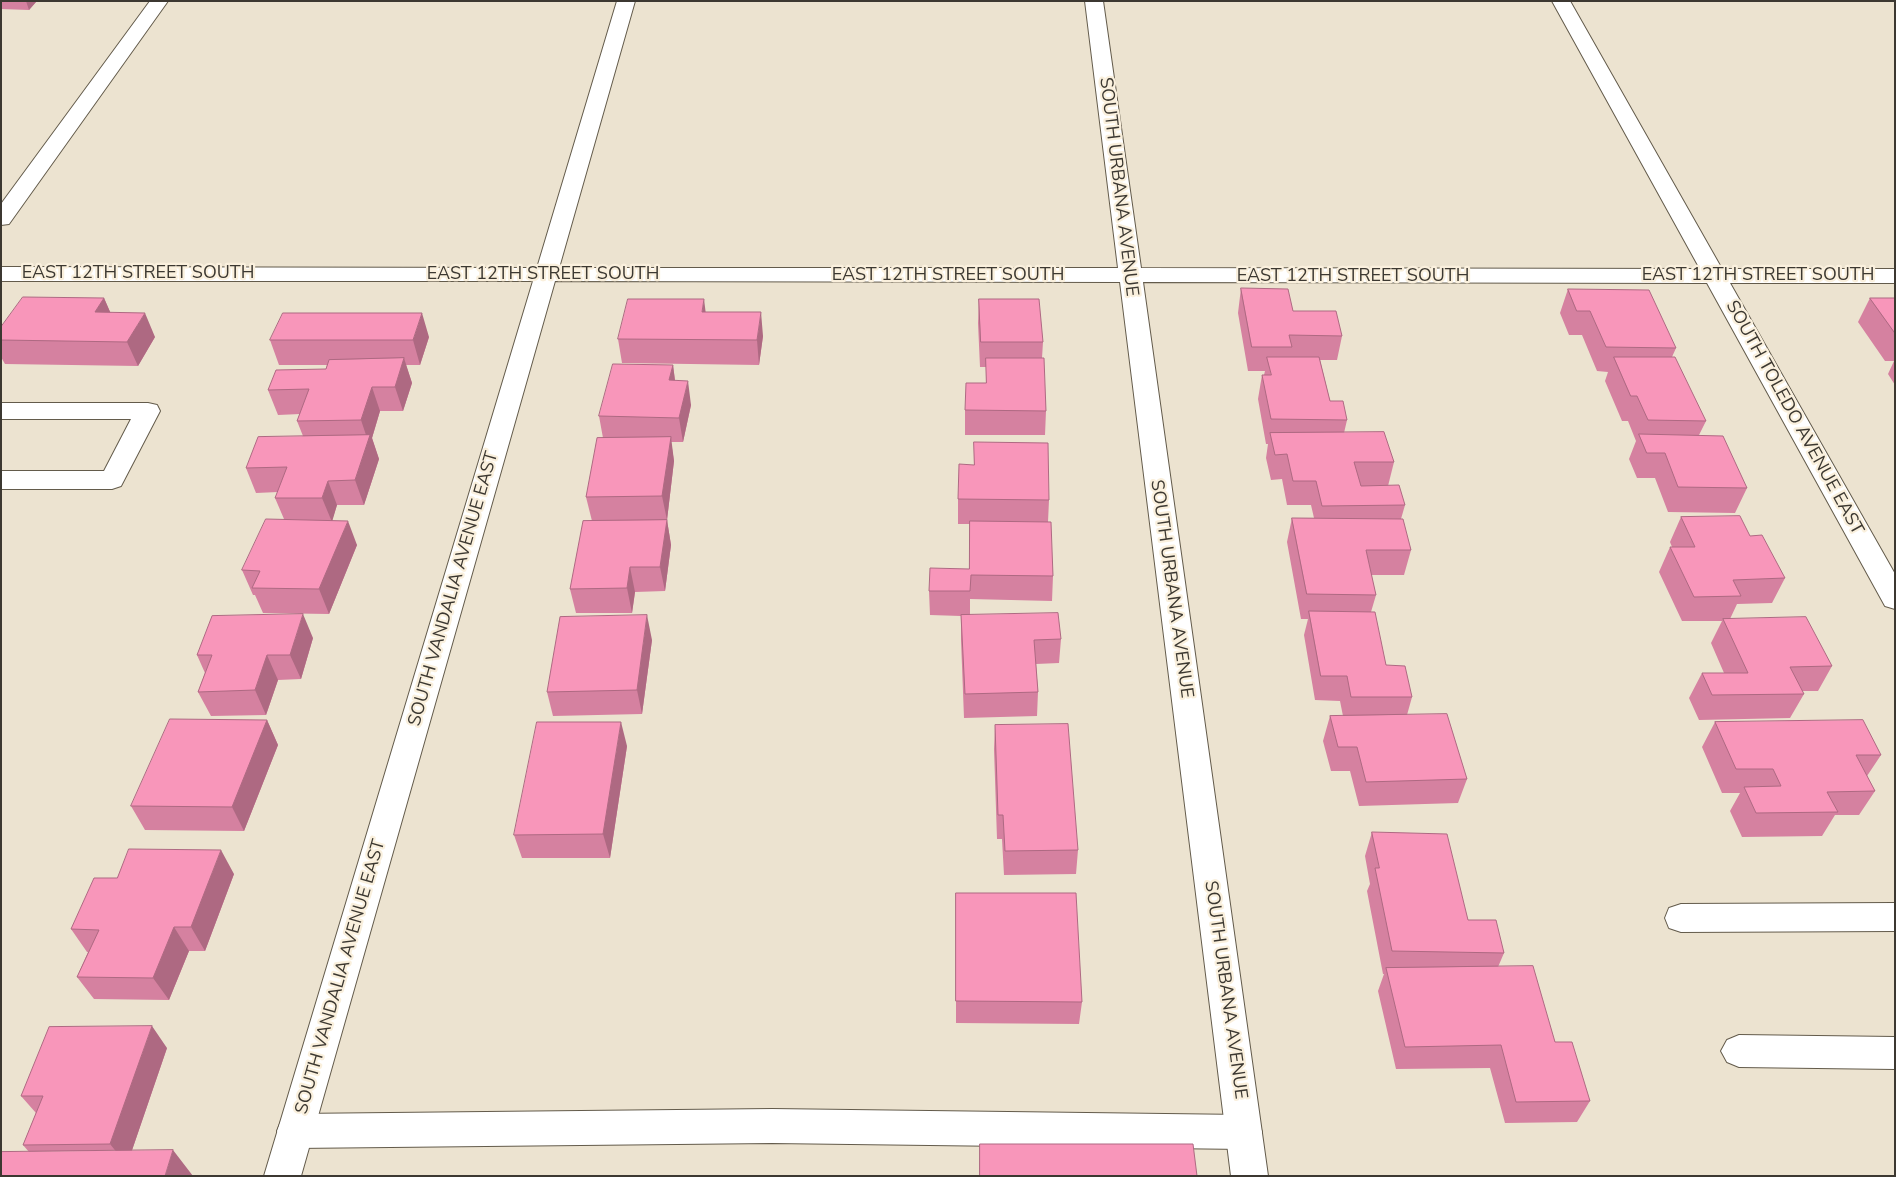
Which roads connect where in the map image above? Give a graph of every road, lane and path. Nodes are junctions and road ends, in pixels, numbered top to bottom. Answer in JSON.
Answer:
{"nodes":[{"id":1,"x":159,"y":1,"type":"edge"},
{"id":2,"x":626,"y":1,"type":"edge"},
{"id":3,"x":1094,"y":1,"type":"edge"},
{"id":4,"x":1561,"y":1,"type":"edge"},
{"id":5,"x":1,"y":219,"type":"edge"},
{"id":6,"x":1,"y":274,"type":"edge"},
{"id":7,"x":546,"y":275,"type":"junction"},
{"id":8,"x":1714,"y":276,"type":"junction"},
{"id":9,"x":1895,"y":276,"type":"edge"},
{"id":10,"x":1129,"y":277,"type":"junction"},
{"id":11,"x":1,"y":411,"type":"edge"},
{"id":12,"x":1,"y":480,"type":"edge"},
{"id":13,"x":1895,"y":600,"type":"edge"},
{"id":14,"x":1895,"y":917,"type":"edge"},
{"id":15,"x":1681,"y":918,"type":"dead end"},
{"id":16,"x":1739,"y":1051,"type":"dead end"},
{"id":17,"x":1895,"y":1052,"type":"edge"},
{"id":18,"x":295,"y":1131,"type":"junction"},
{"id":19,"x":1244,"y":1132,"type":"junction"},
{"id":20,"x":282,"y":1176,"type":"edge"},
{"id":21,"x":1250,"y":1176,"type":"edge"}],
"edges":[{"from":1,"to":5,"type":"street"},
{"from":2,"to":7,"type":"street","name":"SOUTH VANDALIA AVENUE EAST"},
{"from":3,"to":10,"type":"street","name":"SOUTH URBANA AVENUE"},
{"from":4,"to":8,"type":"street","name":"SOUTH TOLEDO AVENUE EAST"},
{"from":6,"to":7,"type":"street","name":"EAST 12TH STREET SOUTH"},
{"from":7,"to":10,"type":"street","name":"EAST 12TH STREET SOUTH"},
{"from":7,"to":18,"type":"street","name":"SOUTH VANDALIA AVENUE EAST"},
{"from":8,"to":9,"type":"street","name":"EAST 12TH STREET SOUTH"},
{"from":8,"to":10,"type":"street","name":"EAST 12TH STREET SOUTH"},
{"from":8,"to":13,"type":"street","name":"SOUTH TOLEDO AVENUE EAST"},
{"from":10,"to":19,"type":"street","name":"SOUTH URBANA AVENUE"},
{"from":11,"to":12,"type":"street"},
{"from":14,"to":15,"type":"street"},
{"from":16,"to":17,"type":"street"},
{"from":18,"to":19,"type":"street"},
{"from":18,"to":20,"type":"street","name":"SOUTH VANDALIA AVENUE EAST"},
{"from":19,"to":21,"type":"street","name":"SOUTH URBANA AVENUE"}]}
